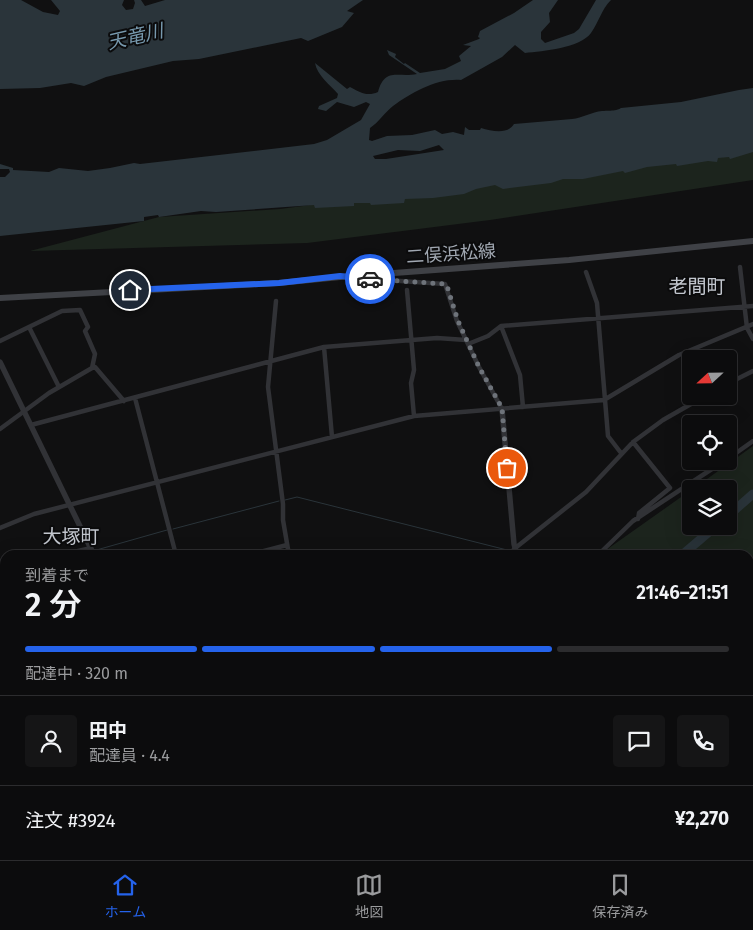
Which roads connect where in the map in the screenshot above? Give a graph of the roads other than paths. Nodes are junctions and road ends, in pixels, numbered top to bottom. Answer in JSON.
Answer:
{"nodes":[{"id":1,"x":753,"y":241,"type":"edge"},
{"id":2,"x":740,"y":267,"type":"dead end"},
{"id":3,"x":586,"y":272,"type":"dead end"},
{"id":4,"x":340,"y":276,"type":"junction"},
{"id":5,"x":407,"y":290,"type":"dead end"},
{"id":6,"x":0,"y":298,"type":"edge"},
{"id":7,"x":276,"y":301,"type":"dead end"},
{"id":8,"x":745,"y":306,"type":"junction"},
{"id":9,"x":753,"y":306,"type":"edge"},
{"id":10,"x":598,"y":319,"type":"junction"},
{"id":11,"x":753,"y":324,"type":"edge"},
{"id":12,"x":500,"y":326,"type":"junction"},
{"id":13,"x":29,"y":327,"type":"junction"},
{"id":14,"x":747,"y":328,"type":"junction"},
{"id":15,"x":753,"y":339,"type":"edge"},
{"id":16,"x":412,"y":340,"type":"junction"},
{"id":17,"x":0,"y":341,"type":"edge"},
{"id":18,"x":467,"y":342,"type":"junction"},
{"id":19,"x":324,"y":347,"type":"junction"},
{"id":20,"x":0,"y":362,"type":"edge"},
{"id":21,"x":271,"y":362,"type":"junction"},
{"id":22,"x":92,"y":368,"type":"junction"},
{"id":23,"x":753,"y":370,"type":"edge"},
{"id":24,"x":738,"y":378,"type":"edge"},
{"id":25,"x":59,"y":387,"type":"junction"},
{"id":26,"x":135,"y":398,"type":"junction"},
{"id":27,"x":604,"y":400,"type":"junction"},
{"id":28,"x":124,"y":401,"type":"junction"},
{"id":29,"x":690,"y":405,"type":"edge"},
{"id":30,"x":523,"y":407,"type":"junction"},
{"id":31,"x":502,"y":408,"type":"junction"},
{"id":32,"x":24,"y":411,"type":"junction"},
{"id":33,"x":414,"y":416,"type":"junction"},
{"id":34,"x":31,"y":425,"type":"junction"},
{"id":35,"x":0,"y":429,"type":"edge"},
{"id":36,"x":332,"y":437,"type":"junction"},
{"id":37,"x":753,"y":441,"type":"edge"},
{"id":38,"x":633,"y":442,"type":"junction"},
{"id":39,"x":276,"y":451,"type":"junction"},
{"id":40,"x":737,"y":452,"type":"edge"},
{"id":41,"x":621,"y":453,"type":"junction"},
{"id":42,"x":711,"y":470,"type":"edge"},
{"id":43,"x":158,"y":482,"type":"junction"},
{"id":44,"x":70,"y":505,"type":"junction"},
{"id":45,"x":638,"y":519,"type":"junction"},
{"id":46,"x":0,"y":528,"type":"edge"},
{"id":47,"x":287,"y":545,"type":"junction"},
{"id":48,"x":90,"y":548,"type":"joint"},
{"id":49,"x":82,"y":550,"type":"edge"},
{"id":50,"x":175,"y":550,"type":"edge"},
{"id":51,"x":268,"y":550,"type":"edge"},
{"id":52,"x":288,"y":550,"type":"edge"},
{"id":53,"x":516,"y":550,"type":"edge"},
{"id":54,"x":518,"y":550,"type":"edge"},
{"id":55,"x":603,"y":550,"type":"edge"}],
"edges":[{"from":1,"to":4,"type":"main road","name":"二俣浜松線"},
{"from":2,"to":8,"type":"street"},
{"from":3,"to":10,"type":"street"},
{"from":4,"to":6,"type":"main road","name":"二俣浜松線"},
{"from":4,"to":18,"type":"street"},
{"from":5,"to":16,"type":"street"},
{"from":7,"to":21,"type":"street"},
{"from":8,"to":9,"type":"street"},
{"from":8,"to":10,"type":"street"},
{"from":8,"to":14,"type":"street"},
{"from":10,"to":12,"type":"street"},
{"from":10,"to":27,"type":"street"},
{"from":11,"to":14,"type":"street"},
{"from":12,"to":18,"type":"street"},
{"from":12,"to":30,"type":"street"},
{"from":13,"to":17,"type":"street"},
{"from":13,"to":22,"type":"street"},
{"from":13,"to":25,"type":"street"},
{"from":14,"to":15,"type":"street"},
{"from":14,"to":27,"type":"street"},
{"from":16,"to":18,"type":"street"},
{"from":16,"to":19,"type":"street"},
{"from":16,"to":33,"type":"street"},
{"from":18,"to":31,"type":"street"},
{"from":19,"to":21,"type":"street"},
{"from":19,"to":36,"type":"street"},
{"from":20,"to":32,"type":"street"},
{"from":21,"to":26,"type":"street"},
{"from":21,"to":39,"type":"street"},
{"from":22,"to":25,"type":"street"},
{"from":22,"to":28,"type":"street"},
{"from":23,"to":24,"type":"street"},
{"from":25,"to":32,"type":"street"},
{"from":26,"to":28,"type":"street"},
{"from":26,"to":43,"type":"street"},
{"from":27,"to":30,"type":"street"},
{"from":27,"to":41,"type":"street"},
{"from":28,"to":34,"type":"street"},
{"from":29,"to":38,"type":"street"},
{"from":30,"to":31,"type":"street"},
{"from":31,"to":33,"type":"street"},
{"from":31,"to":53,"type":"street"},
{"from":32,"to":34,"type":"street"},
{"from":32,"to":35,"type":"street"},
{"from":33,"to":36,"type":"street"},
{"from":34,"to":44,"type":"street"},
{"from":36,"to":39,"type":"street"},
{"from":37,"to":40,"type":"street"},
{"from":38,"to":41,"type":"street"},
{"from":38,"to":45,"type":"street"},
{"from":39,"to":43,"type":"street"},
{"from":39,"to":47,"type":"street"},
{"from":41,"to":54,"type":"street"},
{"from":42,"to":45,"type":"street"},
{"from":43,"to":44,"type":"street"},
{"from":43,"to":50,"type":"street"},
{"from":44,"to":46,"type":"street"},
{"from":44,"to":48,"type":"street"},
{"from":45,"to":55,"type":"street"},
{"from":47,"to":51,"type":"street"},
{"from":47,"to":52,"type":"street"},
{"from":48,"to":49,"type":"street"}]}
